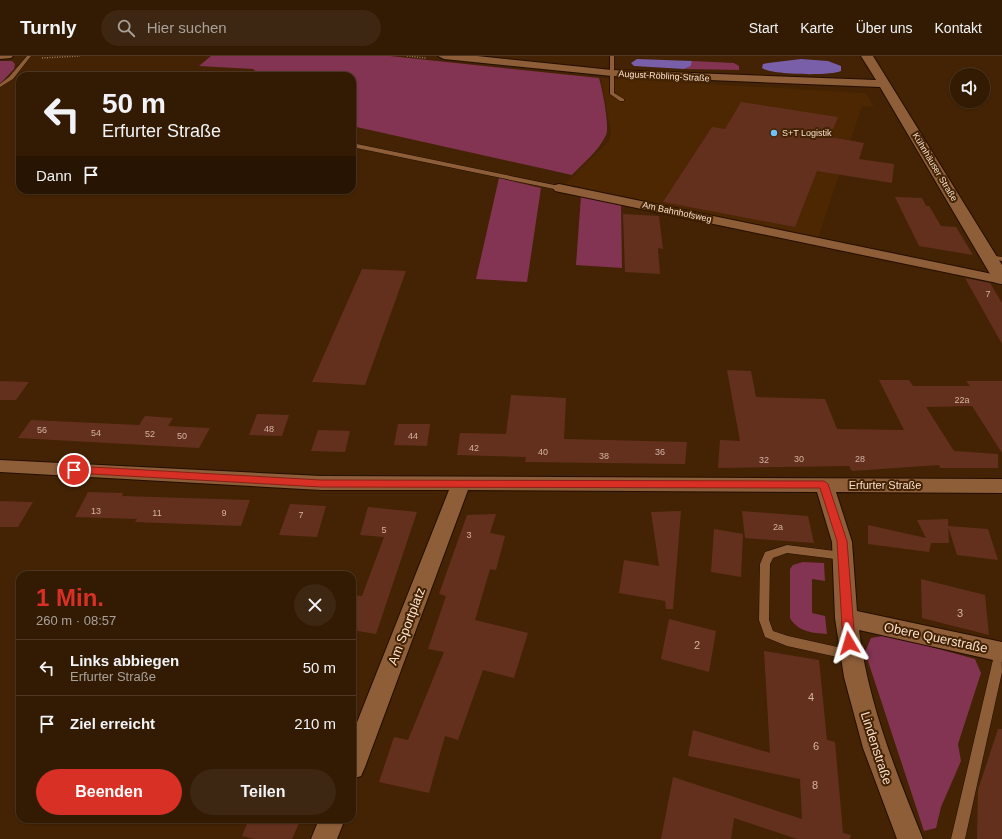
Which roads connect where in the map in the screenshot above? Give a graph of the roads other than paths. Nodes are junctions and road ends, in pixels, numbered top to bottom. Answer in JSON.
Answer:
{"nodes":[{"id":1,"x":0,"y":56,"type":"edge"},
{"id":2,"x":7,"y":56,"type":"edge"},
{"id":3,"x":29,"y":56,"type":"edge"},
{"id":4,"x":444,"y":56,"type":"edge"},
{"id":5,"x":612,"y":56,"type":"edge"},
{"id":6,"x":867,"y":56,"type":"edge"},
{"id":7,"x":612,"y":73,"type":"junction"},
{"id":8,"x":11,"y":78,"type":"junction"},
{"id":9,"x":16,"y":79,"type":"edge"},
{"id":10,"x":885,"y":84,"type":"junction"},
{"id":11,"x":0,"y":86,"type":"edge"},
{"id":12,"x":622,"y":100,"type":"dead end"},
{"id":13,"x":356,"y":146,"type":"edge"},
{"id":14,"x":559,"y":188,"type":"joint"},
{"id":15,"x":996,"y":258,"type":"edge"},
{"id":16,"x":1002,"y":279,"type":"edge"},
{"id":17,"x":0,"y":466,"type":"edge"},
{"id":18,"x":461,"y":484,"type":"junction"},
{"id":19,"x":824,"y":484,"type":"junction"},
{"id":20,"x":1002,"y":486,"type":"edge"},
{"id":21,"x":843,"y":556,"type":"junction"},
{"id":22,"x":846,"y":618,"type":"junction"},
{"id":23,"x":1002,"y":652,"type":"edge"},
{"id":24,"x":851,"y":655,"type":"junction"},
{"id":25,"x":356,"y":757,"type":"edge"},
{"id":26,"x":330,"y":823,"type":"edge"},
{"id":27,"x":324,"y":839,"type":"edge"},
{"id":28,"x":910,"y":839,"type":"edge"},
{"id":29,"x":958,"y":839,"type":"edge"}],
"edges":[{"from":1,"to":2,"type":"street"},
{"from":3,"to":8,"type":"lane"},
{"from":4,"to":7,"type":"street","name":"August-Röbling-Straße"},
{"from":5,"to":7,"type":"lane"},
{"from":6,"to":10,"type":"street","name":"Kühnhäuser Straße"},
{"from":7,"to":10,"type":"street","name":"August-Röbling-Straße"},
{"from":7,"to":12,"type":"lane"},
{"from":8,"to":9,"type":"lane"},
{"from":8,"to":11,"type":"lane"},
{"from":10,"to":15,"type":"street","name":"Kühnhäuser Straße"},
{"from":13,"to":14,"type":"lane","name":"Am Bahnhofsweg"},
{"from":14,"to":16,"type":"street","name":"Am Bahnhofsweg"},
{"from":15,"to":16,"type":"street","name":"Kühnhäuser Straße"},
{"from":17,"to":18,"type":"street","name":"Erfurter Straße"},
{"from":18,"to":19,"type":"street","name":"Erfurter Straße"},
{"from":18,"to":25,"type":"street","name":"Am Sportplatz"},
{"from":19,"to":20,"type":"street","name":"Erfurter Straße"},
{"from":19,"to":21,"type":"street","name":"Lindenstraße"},
{"from":21,"to":22,"type":"street","name":"Lindenstraße"},
{"from":21,"to":24,"type":"lane"},
{"from":22,"to":23,"type":"street","name":"Obere Querstraße"},
{"from":22,"to":24,"type":"street","name":"Lindenstraße"},
{"from":23,"to":29,"type":"lane"},
{"from":24,"to":28,"type":"street","name":"Lindenstraße"},
{"from":26,"to":27,"type":"street"}]}
